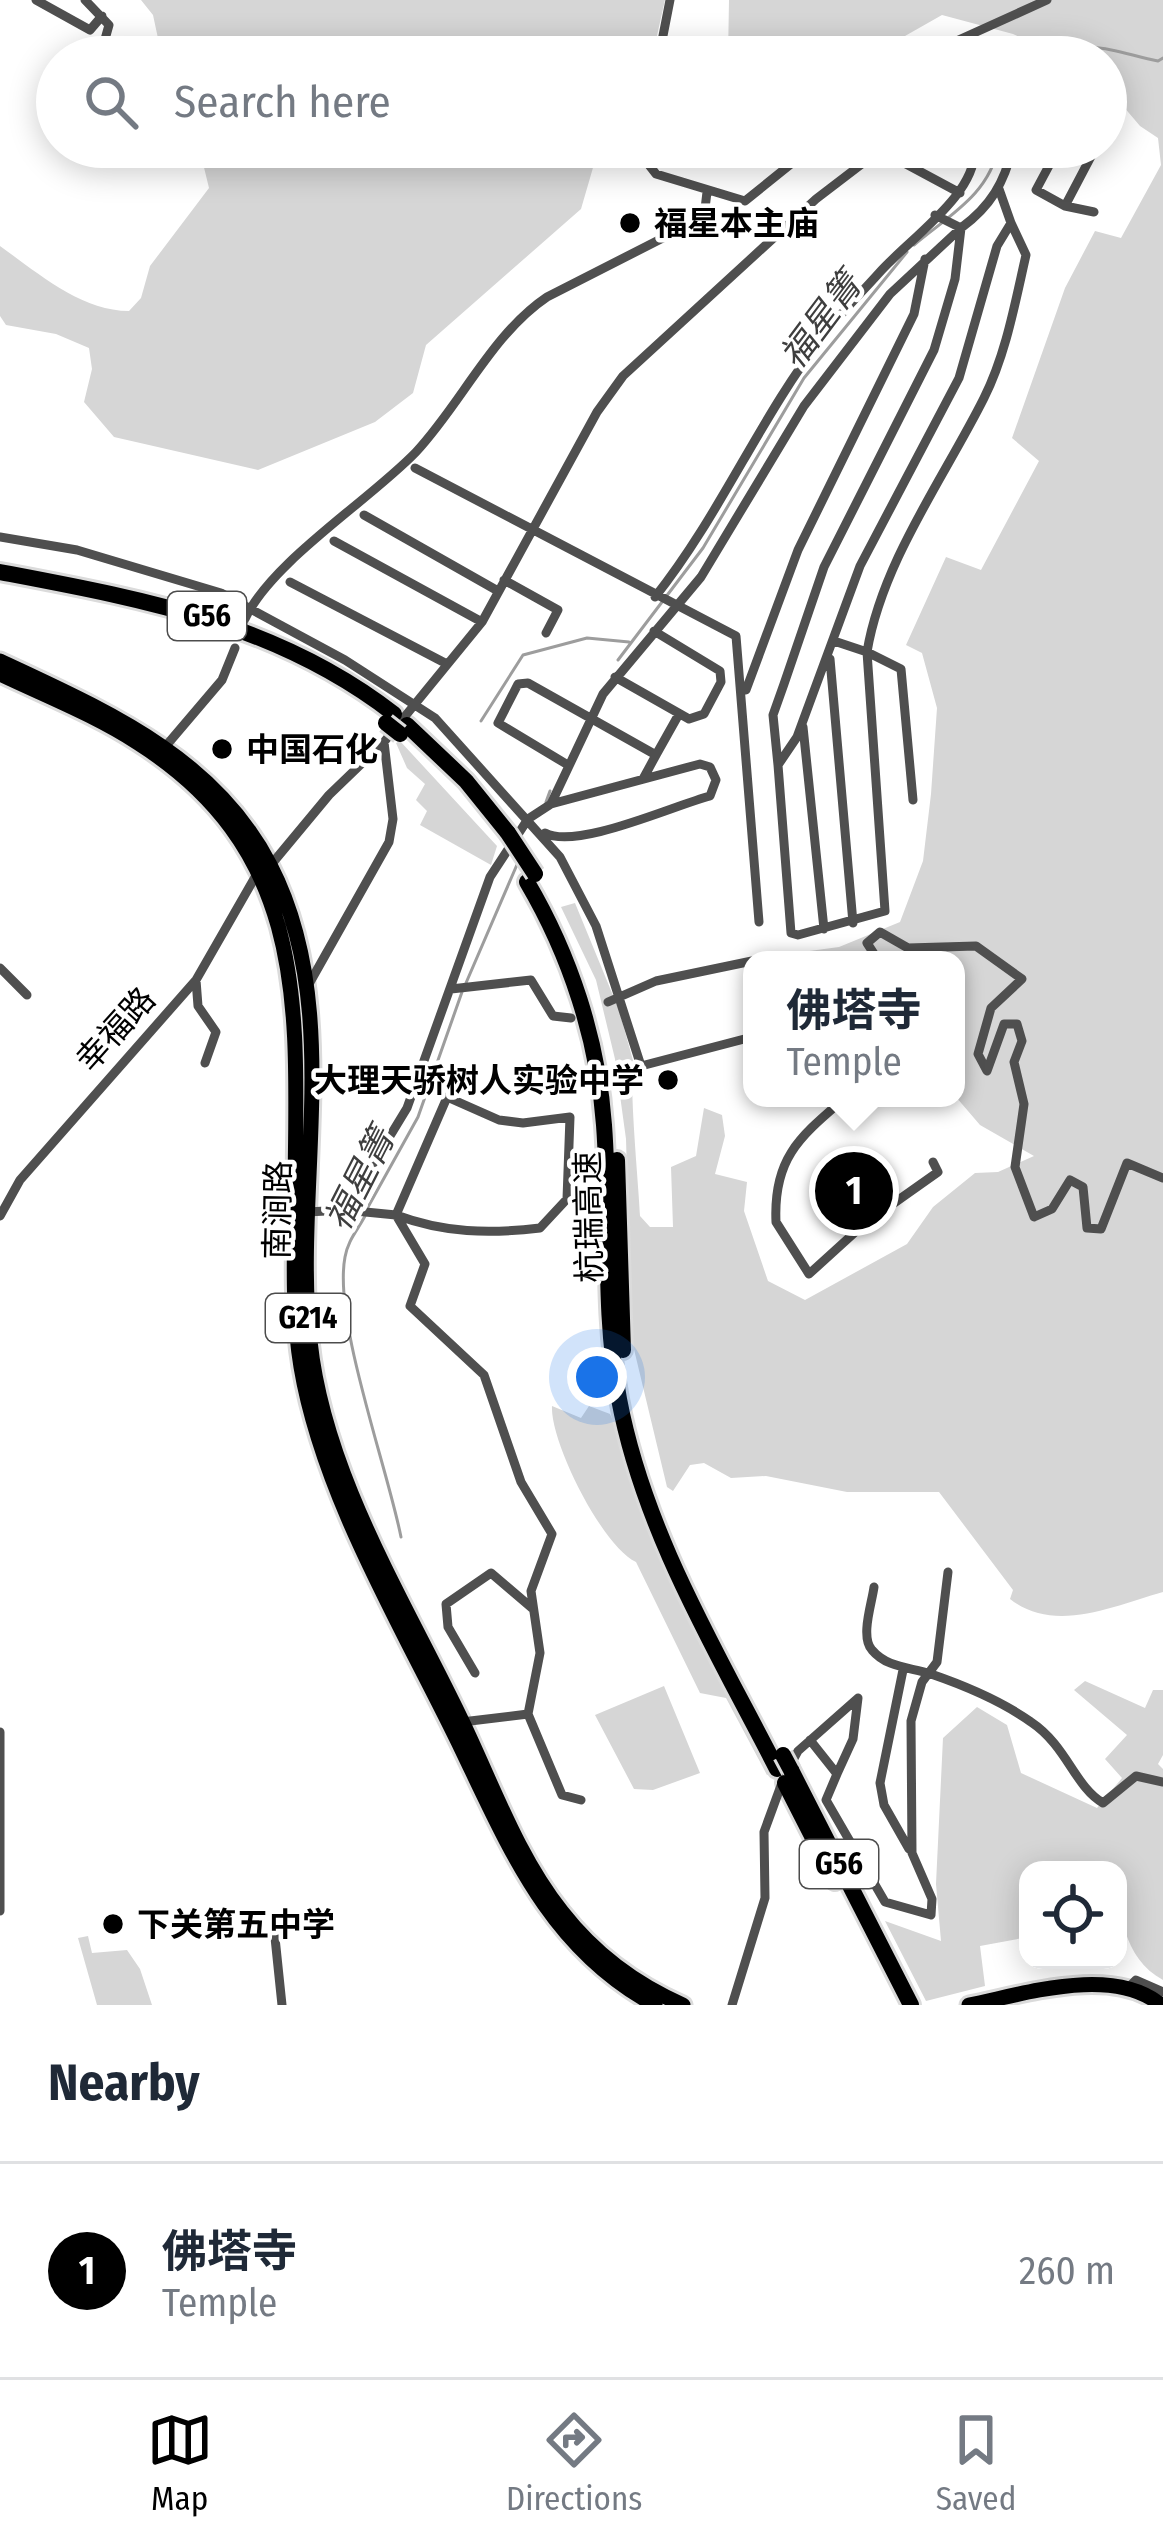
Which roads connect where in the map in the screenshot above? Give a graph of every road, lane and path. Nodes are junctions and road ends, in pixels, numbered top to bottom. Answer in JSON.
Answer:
{"nodes":[{"id":1,"x":36,"y":0,"type":"edge"},
{"id":2,"x":85,"y":0,"type":"edge"},
{"id":3,"x":670,"y":0,"type":"edge"},
{"id":4,"x":1047,"y":0,"type":"edge"},
{"id":5,"x":102,"y":16,"type":"junction"},
{"id":6,"x":106,"y":36,"type":"edge"},
{"id":7,"x":663,"y":36,"type":"edge"},
{"id":8,"x":967,"y":36,"type":"edge"},
{"id":9,"x":652,"y":168,"type":"edge"},
{"id":10,"x":786,"y":168,"type":"edge"},
{"id":11,"x":857,"y":168,"type":"edge"},
{"id":12,"x":917,"y":168,"type":"edge"},
{"id":13,"x":974,"y":168,"type":"edge"},
{"id":14,"x":1006,"y":168,"type":"edge"},
{"id":15,"x":1048,"y":168,"type":"edge"},
{"id":16,"x":1085,"y":168,"type":"edge"},
{"id":17,"x":999,"y":189,"type":"junction"},
{"id":18,"x":707,"y":192,"type":"junction"},
{"id":19,"x":960,"y":193,"type":"junction"},
{"id":20,"x":1064,"y":206,"type":"junction"},
{"id":21,"x":1094,"y":212,"type":"dead end"},
{"id":22,"x":946,"y":220,"type":"junction"},
{"id":23,"x":1011,"y":223,"type":"junction"},
{"id":24,"x":925,"y":259,"type":"junction"},
{"id":25,"x":836,"y":340,"type":"junction"},
{"id":26,"x":415,"y":468,"type":"dead end"},
{"id":27,"x":752,"y":470,"type":"junction"},
{"id":28,"x":364,"y":515,"type":"dead end"},
{"id":29,"x":532,"y":532,"type":"junction"},
{"id":30,"x":0,"y":537,"type":"edge"},
{"id":31,"x":334,"y":541,"type":"dead end"},
{"id":32,"x":0,"y":572,"type":"edge"},
{"id":33,"x":290,"y":582,"type":"dead end"},
{"id":34,"x":0,"y":584,"type":"edge"},
{"id":35,"x":501,"y":586,"type":"junction"},
{"id":36,"x":666,"y":601,"type":"junction"},
{"id":37,"x":250,"y":607,"type":"junction"},
{"id":38,"x":245,"y":619,"type":"dead end"},
{"id":39,"x":482,"y":622,"type":"junction"},
{"id":40,"x":654,"y":631,"type":"junction"},
{"id":41,"x":546,"y":633,"type":"dead end"},
{"id":42,"x":834,"y":641,"type":"junction"},
{"id":43,"x":235,"y":648,"type":"dead end"},
{"id":44,"x":867,"y":652,"type":"junction"},
{"id":45,"x":829,"y":653,"type":"junction"},
{"id":46,"x":0,"y":661,"type":"edge"},
{"id":47,"x":447,"y":664,"type":"junction"},
{"id":48,"x":0,"y":674,"type":"edge"},
{"id":49,"x":615,"y":677,"type":"junction"},
{"id":50,"x":743,"y":698,"type":"junction"},
{"id":51,"x":416,"y":703,"type":"junction"},
{"id":52,"x":680,"y":714,"type":"junction"},
{"id":53,"x":590,"y":718,"type":"junction"},
{"id":54,"x":803,"y":722,"type":"junction"},
{"id":55,"x":394,"y":728,"type":"junction"},
{"id":56,"x":165,"y":747,"type":"junction"},
{"id":57,"x":656,"y":755,"type":"junction"},
{"id":58,"x":568,"y":765,"type":"junction"},
{"id":59,"x":778,"y":765,"type":"junction"},
{"id":60,"x":643,"y":780,"type":"junction"},
{"id":61,"x":913,"y":800,"type":"dead end"},
{"id":62,"x":551,"y":804,"type":"junction"},
{"id":63,"x":529,"y":820,"type":"junction"},
{"id":64,"x":540,"y":830,"type":"junction"},
{"id":65,"x":265,"y":868,"type":"junction"},
{"id":66,"x":758,"y":922,"type":"dead end"},
{"id":67,"x":853,"y":923,"type":"junction"},
{"id":68,"x":824,"y":929,"type":"junction"},
{"id":69,"x":872,"y":951,"type":"edge"},
{"id":70,"x":743,"y":964,"type":"edge"},
{"id":71,"x":0,"y":968,"type":"edge"},
{"id":72,"x":196,"y":980,"type":"junction"},
{"id":73,"x":455,"y":988,"type":"junction"},
{"id":74,"x":306,"y":991,"type":"junction"},
{"id":75,"x":27,"y":995,"type":"dead end"},
{"id":76,"x":621,"y":998,"type":"junction"},
{"id":77,"x":608,"y":1002,"type":"dead end"},
{"id":78,"x":572,"y":1018,"type":"dead end"},
{"id":79,"x":743,"y":1039,"type":"edge"},
{"id":80,"x":205,"y":1064,"type":"dead end"},
{"id":81,"x":458,"y":1072,"type":"dead end"},
{"id":82,"x":447,"y":1097,"type":"junction"},
{"id":83,"x":834,"y":1107,"type":"edge"},
{"id":84,"x":933,"y":1162,"type":"dead end"},
{"id":85,"x":1163,"y":1178,"type":"edge"},
{"id":86,"x":345,"y":1210,"type":"junction"},
{"id":87,"x":301,"y":1212,"type":"junction"},
{"id":88,"x":396,"y":1215,"type":"junction"},
{"id":89,"x":0,"y":1216,"type":"edge"},
{"id":90,"x":948,"y":1572,"type":"dead end"},
{"id":91,"x":874,"y":1587,"type":"dead end"},
{"id":92,"x":532,"y":1608,"type":"junction"},
{"id":93,"x":903,"y":1670,"type":"junction"},
{"id":94,"x":927,"y":1672,"type":"junction"},
{"id":95,"x":475,"y":1673,"type":"dead end"},
{"id":96,"x":527,"y":1714,"type":"junction"},
{"id":97,"x":462,"y":1722,"type":"junction"},
{"id":98,"x":0,"y":1732,"type":"edge"},
{"id":99,"x":810,"y":1740,"type":"junction"},
{"id":100,"x":837,"y":1774,"type":"junction"},
{"id":101,"x":1163,"y":1781,"type":"edge"},
{"id":102,"x":581,"y":1800,"type":"dead end"},
{"id":103,"x":912,"y":1853,"type":"junction"},
{"id":104,"x":0,"y":1911,"type":"edge"},
{"id":105,"x":274,"y":1928,"type":"dead end"},
{"id":106,"x":883,"y":1962,"type":"junction"},
{"id":107,"x":1129,"y":1987,"type":"junction"},
{"id":108,"x":1163,"y":1992,"type":"edge"},
{"id":109,"x":282,"y":2005,"type":"edge"},
{"id":110,"x":655,"y":2005,"type":"edge"},
{"id":111,"x":683,"y":2005,"type":"edge"},
{"id":112,"x":732,"y":2005,"type":"edge"},
{"id":113,"x":898,"y":2005,"type":"edge"},
{"id":114,"x":911,"y":2005,"type":"edge"},
{"id":115,"x":969,"y":2005,"type":"edge"},
{"id":116,"x":1161,"y":2005,"type":"edge"}],
"edges":[{"from":1,"to":5,"type":"street"},
{"from":2,"to":5,"type":"street"},
{"from":3,"to":7,"type":"street"},
{"from":4,"to":8,"type":"street"},
{"from":5,"to":6,"type":"street"},
{"from":9,"to":18,"type":"street"},
{"from":10,"to":18,"type":"street"},
{"from":11,"to":29,"type":"street","name":"幸福路"},
{"from":12,"to":19,"type":"street"},
{"from":13,"to":19,"type":"street"},
{"from":14,"to":17,"type":"street"},
{"from":15,"to":20,"type":"street"},
{"from":16,"to":20,"type":"street"},
{"from":17,"to":22,"type":"street"},
{"from":17,"to":23,"type":"street"},
{"from":18,"to":37,"type":"street"},
{"from":19,"to":22,"type":"street"},
{"from":20,"to":21,"type":"street"},
{"from":22,"to":24,"type":"street"},
{"from":22,"to":25,"type":"street"},
{"from":22,"to":59,"type":"street"},
{"from":23,"to":42,"type":"street"},
{"from":23,"to":44,"type":"street"},
{"from":24,"to":25,"type":"street"},
{"from":24,"to":50,"type":"street"},
{"from":25,"to":27,"type":"street"},
{"from":25,"to":27,"type":"street"},
{"from":26,"to":29,"type":"street"},
{"from":27,"to":36,"type":"street"},
{"from":27,"to":36,"type":"street"},
{"from":28,"to":35,"type":"street"},
{"from":29,"to":35,"type":"street","name":"幸福路"},
{"from":29,"to":36,"type":"street"},
{"from":30,"to":37,"type":"street"},
{"from":31,"to":39,"type":"street"},
{"from":32,"to":55,"type":"highway","name":"杭瑞高速","number":"G56"},
{"from":33,"to":47,"type":"street"},
{"from":34,"to":55,"type":"highway","name":"杭瑞高速","number":"G56"},
{"from":35,"to":39,"type":"street","name":"幸福路"},
{"from":35,"to":41,"type":"street"},
{"from":36,"to":40,"type":"street"},
{"from":36,"to":50,"type":"street"},
{"from":37,"to":38,"type":"street"},
{"from":37,"to":51,"type":"street"},
{"from":39,"to":47,"type":"street","name":"幸福路"},
{"from":40,"to":49,"type":"street"},
{"from":40,"to":52,"type":"street"},
{"from":42,"to":44,"type":"street"},
{"from":42,"to":45,"type":"street"},
{"from":43,"to":56,"type":"street"},
{"from":44,"to":61,"type":"street"},
{"from":44,"to":67,"type":"street"},
{"from":45,"to":54,"type":"street"},
{"from":45,"to":67,"type":"street"},
{"from":46,"to":56,"type":"highway","name":"南涧路","number":"G214"},
{"from":47,"to":51,"type":"street","name":"幸福路"},
{"from":48,"to":65,"type":"highway","name":"南涧路","number":"G214"},
{"from":49,"to":52,"type":"street"},
{"from":49,"to":53,"type":"street"},
{"from":50,"to":66,"type":"street"},
{"from":51,"to":55,"type":"street","name":"幸福路"},
{"from":51,"to":63,"type":"street"},
{"from":52,"to":57,"type":"street"},
{"from":53,"to":57,"type":"street"},
{"from":53,"to":58,"type":"street"},
{"from":53,"to":58,"type":"street"},
{"from":54,"to":59,"type":"street"},
{"from":54,"to":68,"type":"street"},
{"from":55,"to":65,"type":"street","name":"幸福路"},
{"from":55,"to":74,"type":"street"},
{"from":55,"to":106,"type":"highway","name":"杭瑞高速","number":"G56","bridge":true},
{"from":56,"to":65,"type":"highway","name":"南涧路","number":"G214"},
{"from":57,"to":60,"type":"street"},
{"from":58,"to":62,"type":"street"},
{"from":59,"to":68,"type":"street"},
{"from":60,"to":62,"type":"street"},
{"from":60,"to":64,"type":"street"},
{"from":62,"to":63,"type":"street"},
{"from":63,"to":64,"type":"street"},
{"from":63,"to":73,"type":"street"},
{"from":64,"to":76,"type":"street"},
{"from":65,"to":72,"type":"street","name":"幸福路"},
{"from":65,"to":74,"type":"highway","name":"南涧路","number":"G214"},
{"from":65,"to":87,"type":"highway","name":"南涧路","number":"G214"},
{"from":67,"to":68,"type":"street"},
{"from":69,"to":85,"type":"street"},
{"from":70,"to":76,"type":"street"},
{"from":71,"to":75,"type":"street"},
{"from":72,"to":80,"type":"street"},
{"from":72,"to":89,"type":"street","name":"幸福路"},
{"from":73,"to":78,"type":"street"},
{"from":73,"to":86,"type":"street"},
{"from":74,"to":87,"type":"highway","name":"南涧路","number":"G214"},
{"from":76,"to":77,"type":"street"},
{"from":76,"to":79,"type":"street"},
{"from":81,"to":82,"type":"street"},
{"from":82,"to":88,"type":"street"},
{"from":82,"to":88,"type":"street"},
{"from":83,"to":84,"type":"street"},
{"from":86,"to":87,"type":"street"},
{"from":86,"to":88,"type":"street"},
{"from":87,"to":97,"type":"highway","name":"南涧路","number":"G214"},
{"from":87,"to":110,"type":"highway","name":"南涧路","number":"G214"},
{"from":88,"to":92,"type":"street"},
{"from":90,"to":94,"type":"street"},
{"from":91,"to":93,"type":"street"},
{"from":92,"to":95,"type":"street"},
{"from":92,"to":96,"type":"street"},
{"from":93,"to":94,"type":"street"},
{"from":93,"to":103,"type":"street"},
{"from":94,"to":101,"type":"street"},
{"from":94,"to":103,"type":"street"},
{"from":96,"to":97,"type":"street"},
{"from":96,"to":102,"type":"street"},
{"from":97,"to":111,"type":"highway","name":"南涧路","number":"G214"},
{"from":98,"to":104,"type":"street"},
{"from":99,"to":100,"type":"street"},
{"from":99,"to":100,"type":"street"},
{"from":99,"to":112,"type":"street"},
{"from":100,"to":103,"type":"street"},
{"from":105,"to":109,"type":"street"},
{"from":106,"to":113,"type":"highway","name":"杭瑞高速","number":"G56"},
{"from":106,"to":114,"type":"highway","name":"杭瑞高速","number":"G56"},
{"from":107,"to":108,"type":"street"},
{"from":107,"to":115,"type":"highway"},
{"from":107,"to":116,"type":"highway"}]}
